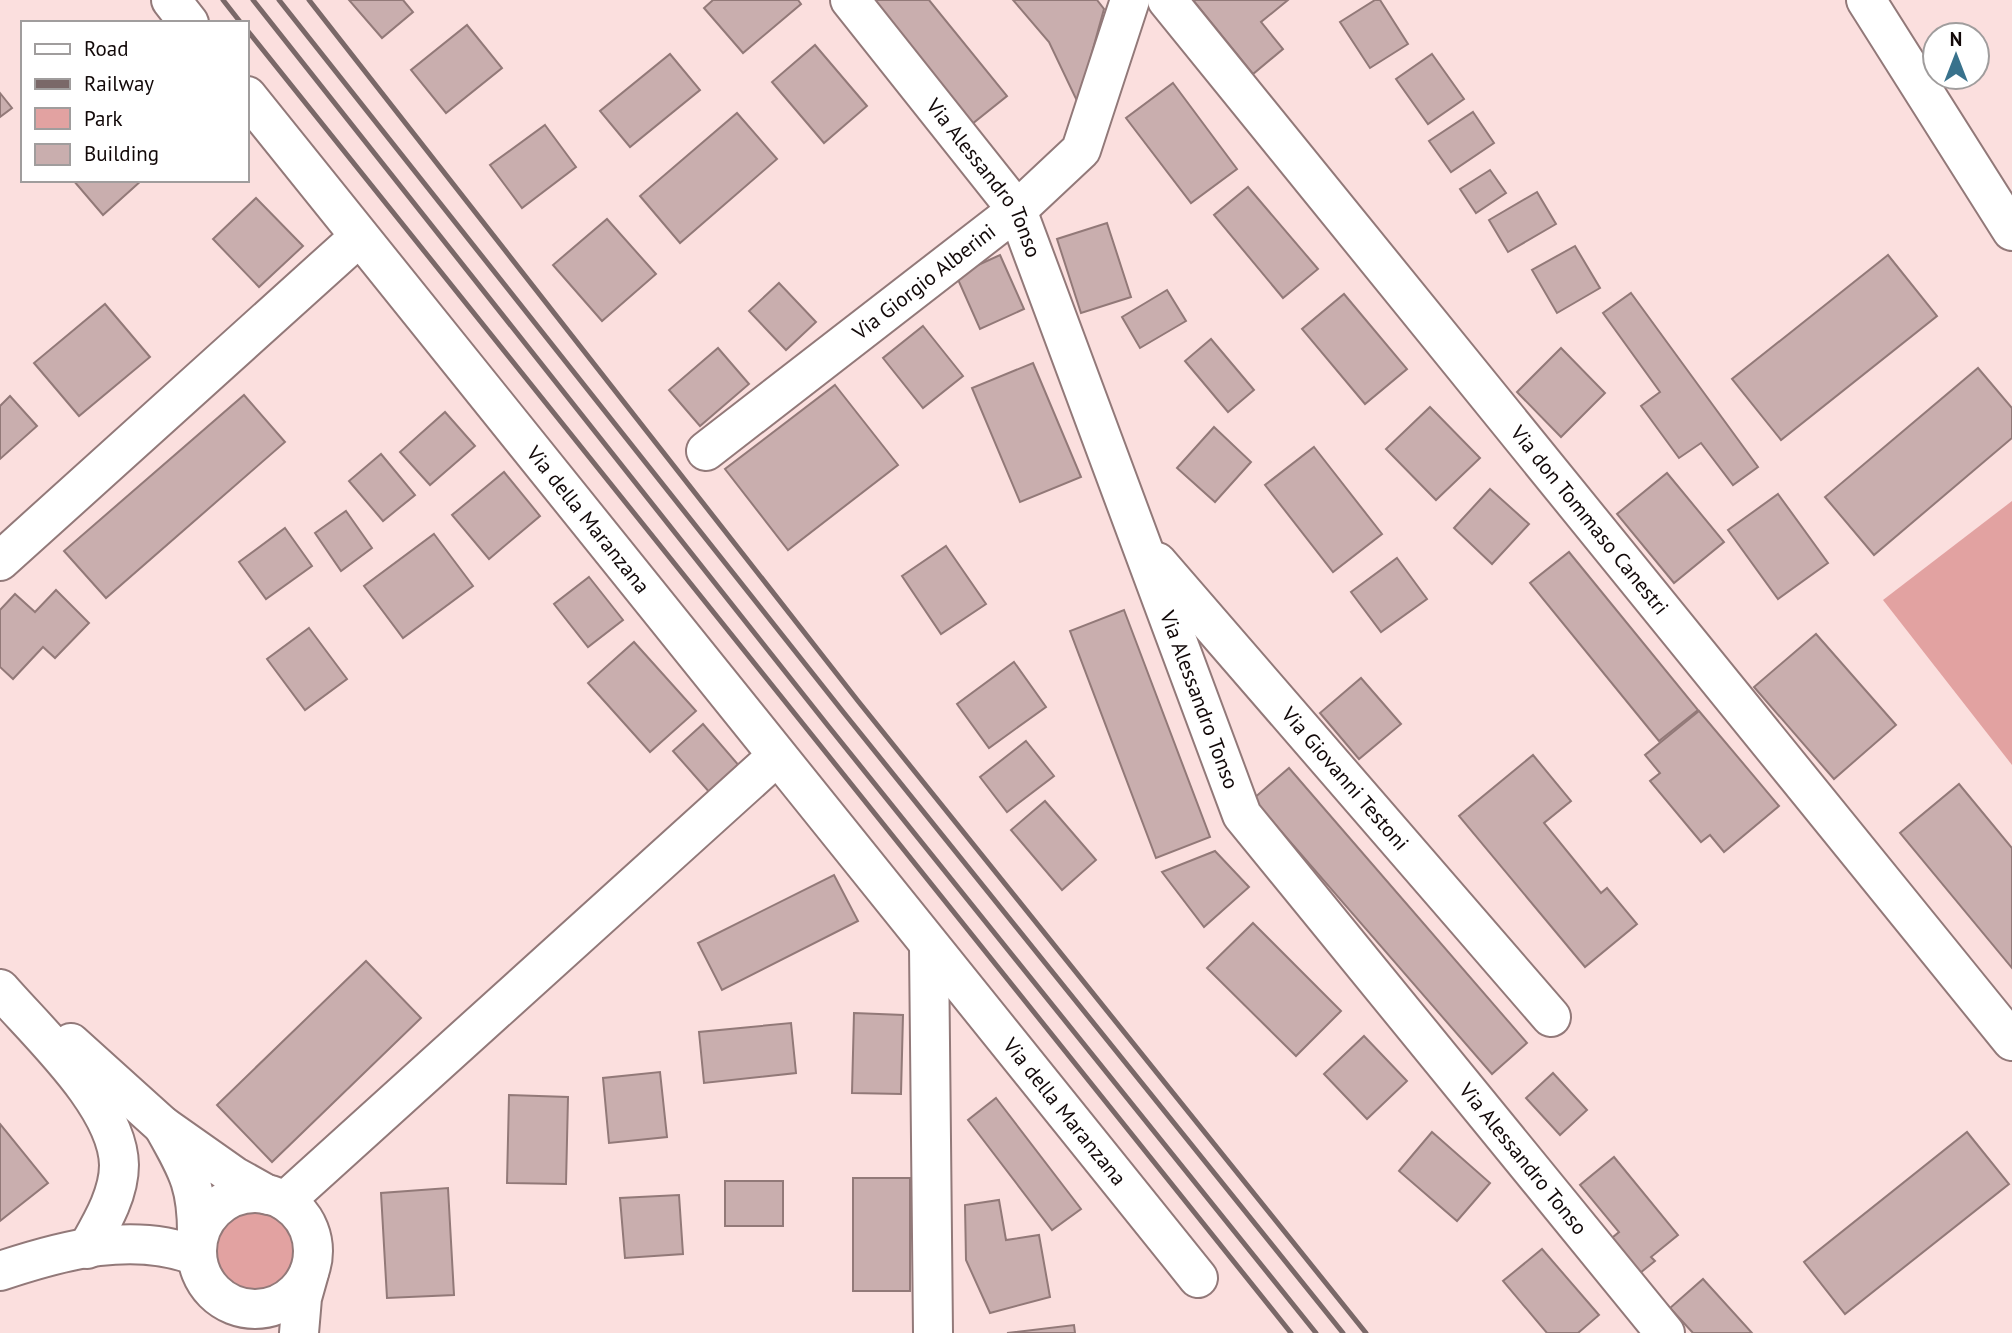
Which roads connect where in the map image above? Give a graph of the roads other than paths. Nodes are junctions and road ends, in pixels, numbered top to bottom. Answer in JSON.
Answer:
{"nodes":[{"id":1,"x":171,"y":0,"type":"edge"},
{"id":2,"x":850,"y":0,"type":"edge"},
{"id":3,"x":1130,"y":0,"type":"edge"},
{"id":4,"x":1167,"y":0,"type":"edge"},
{"id":5,"x":1868,"y":2,"type":"edge"},
{"id":6,"x":187,"y":21,"type":"edge"},
{"id":7,"x":248,"y":97,"type":"edge"},
{"id":8,"x":1017,"y":210,"type":"junction"},
{"id":9,"x":2012,"y":231,"type":"edge"},
{"id":10,"x":359,"y":237,"type":"junction"},
{"id":11,"x":706,"y":451,"type":"dead end"},
{"id":12,"x":1139,"y":542,"type":"junction"},
{"id":13,"x":0,"y":561,"type":"edge"},
{"id":14,"x":777,"y":756,"type":"junction"},
{"id":15,"x":929,"y":946,"type":"junction"},
{"id":16,"x":0,"y":978,"type":"edge"},
{"id":17,"x":0,"y":989,"type":"edge"},
{"id":18,"x":1551,"y":1017,"type":"dead end"},
{"id":19,"x":2012,"y":1041,"type":"edge"},
{"id":20,"x":163,"y":1126,"type":"junction"},
{"id":21,"x":276,"y":1198,"type":"junction"},
{"id":22,"x":197,"y":1248,"type":"junction"},
{"id":23,"x":86,"y":1249,"type":"junction"},
{"id":24,"x":310,"y":1270,"type":"junction"},
{"id":25,"x":0,"y":1271,"type":"edge"},
{"id":26,"x":1198,"y":1278,"type":"dead end"},
{"id":27,"x":229,"y":1304,"type":"junction"},
{"id":28,"x":264,"y":1333,"type":"edge"},
{"id":29,"x":299,"y":1333,"type":"edge"},
{"id":30,"x":933,"y":1333,"type":"edge"},
{"id":31,"x":1665,"y":1333,"type":"edge"}],
"edges":[{"from":1,"to":6,"type":"street"},
{"from":2,"to":8,"type":"street","name":"Via Alessandro Tonso"},
{"from":3,"to":8,"type":"street","name":"Via Giorgio Alberini"},
{"from":4,"to":19,"type":"street","name":"Via don Tommaso Canestri"},
{"from":5,"to":9,"type":"street"},
{"from":7,"to":10,"type":"street","name":"Via della Maranzana"},
{"from":8,"to":11,"type":"street","name":"Via Giorgio Alberini"},
{"from":8,"to":12,"type":"street","name":"Via Alessandro Tonso"},
{"from":10,"to":13,"type":"street"},
{"from":10,"to":14,"type":"street","name":"Via della Maranzana"},
{"from":12,"to":18,"type":"street","name":"Via Giovanni Testoni"},
{"from":12,"to":31,"type":"street","name":"Via Alessandro Tonso"},
{"from":14,"to":15,"type":"street","name":"Via della Maranzana"},
{"from":14,"to":21,"type":"street"},
{"from":15,"to":26,"type":"street","name":"Via della Maranzana"},
{"from":15,"to":30,"type":"street"},
{"from":16,"to":20,"type":"street"},
{"from":17,"to":23,"type":"street"},
{"from":20,"to":21,"type":"street"},
{"from":20,"to":22,"type":"street"},
{"from":21,"to":22,"type":"street"},
{"from":21,"to":24,"type":"street"},
{"from":22,"to":23,"type":"street"},
{"from":22,"to":27,"type":"street"},
{"from":23,"to":25,"type":"street"},
{"from":24,"to":27,"type":"street"},
{"from":24,"to":29,"type":"street"},
{"from":27,"to":28,"type":"street"}]}
